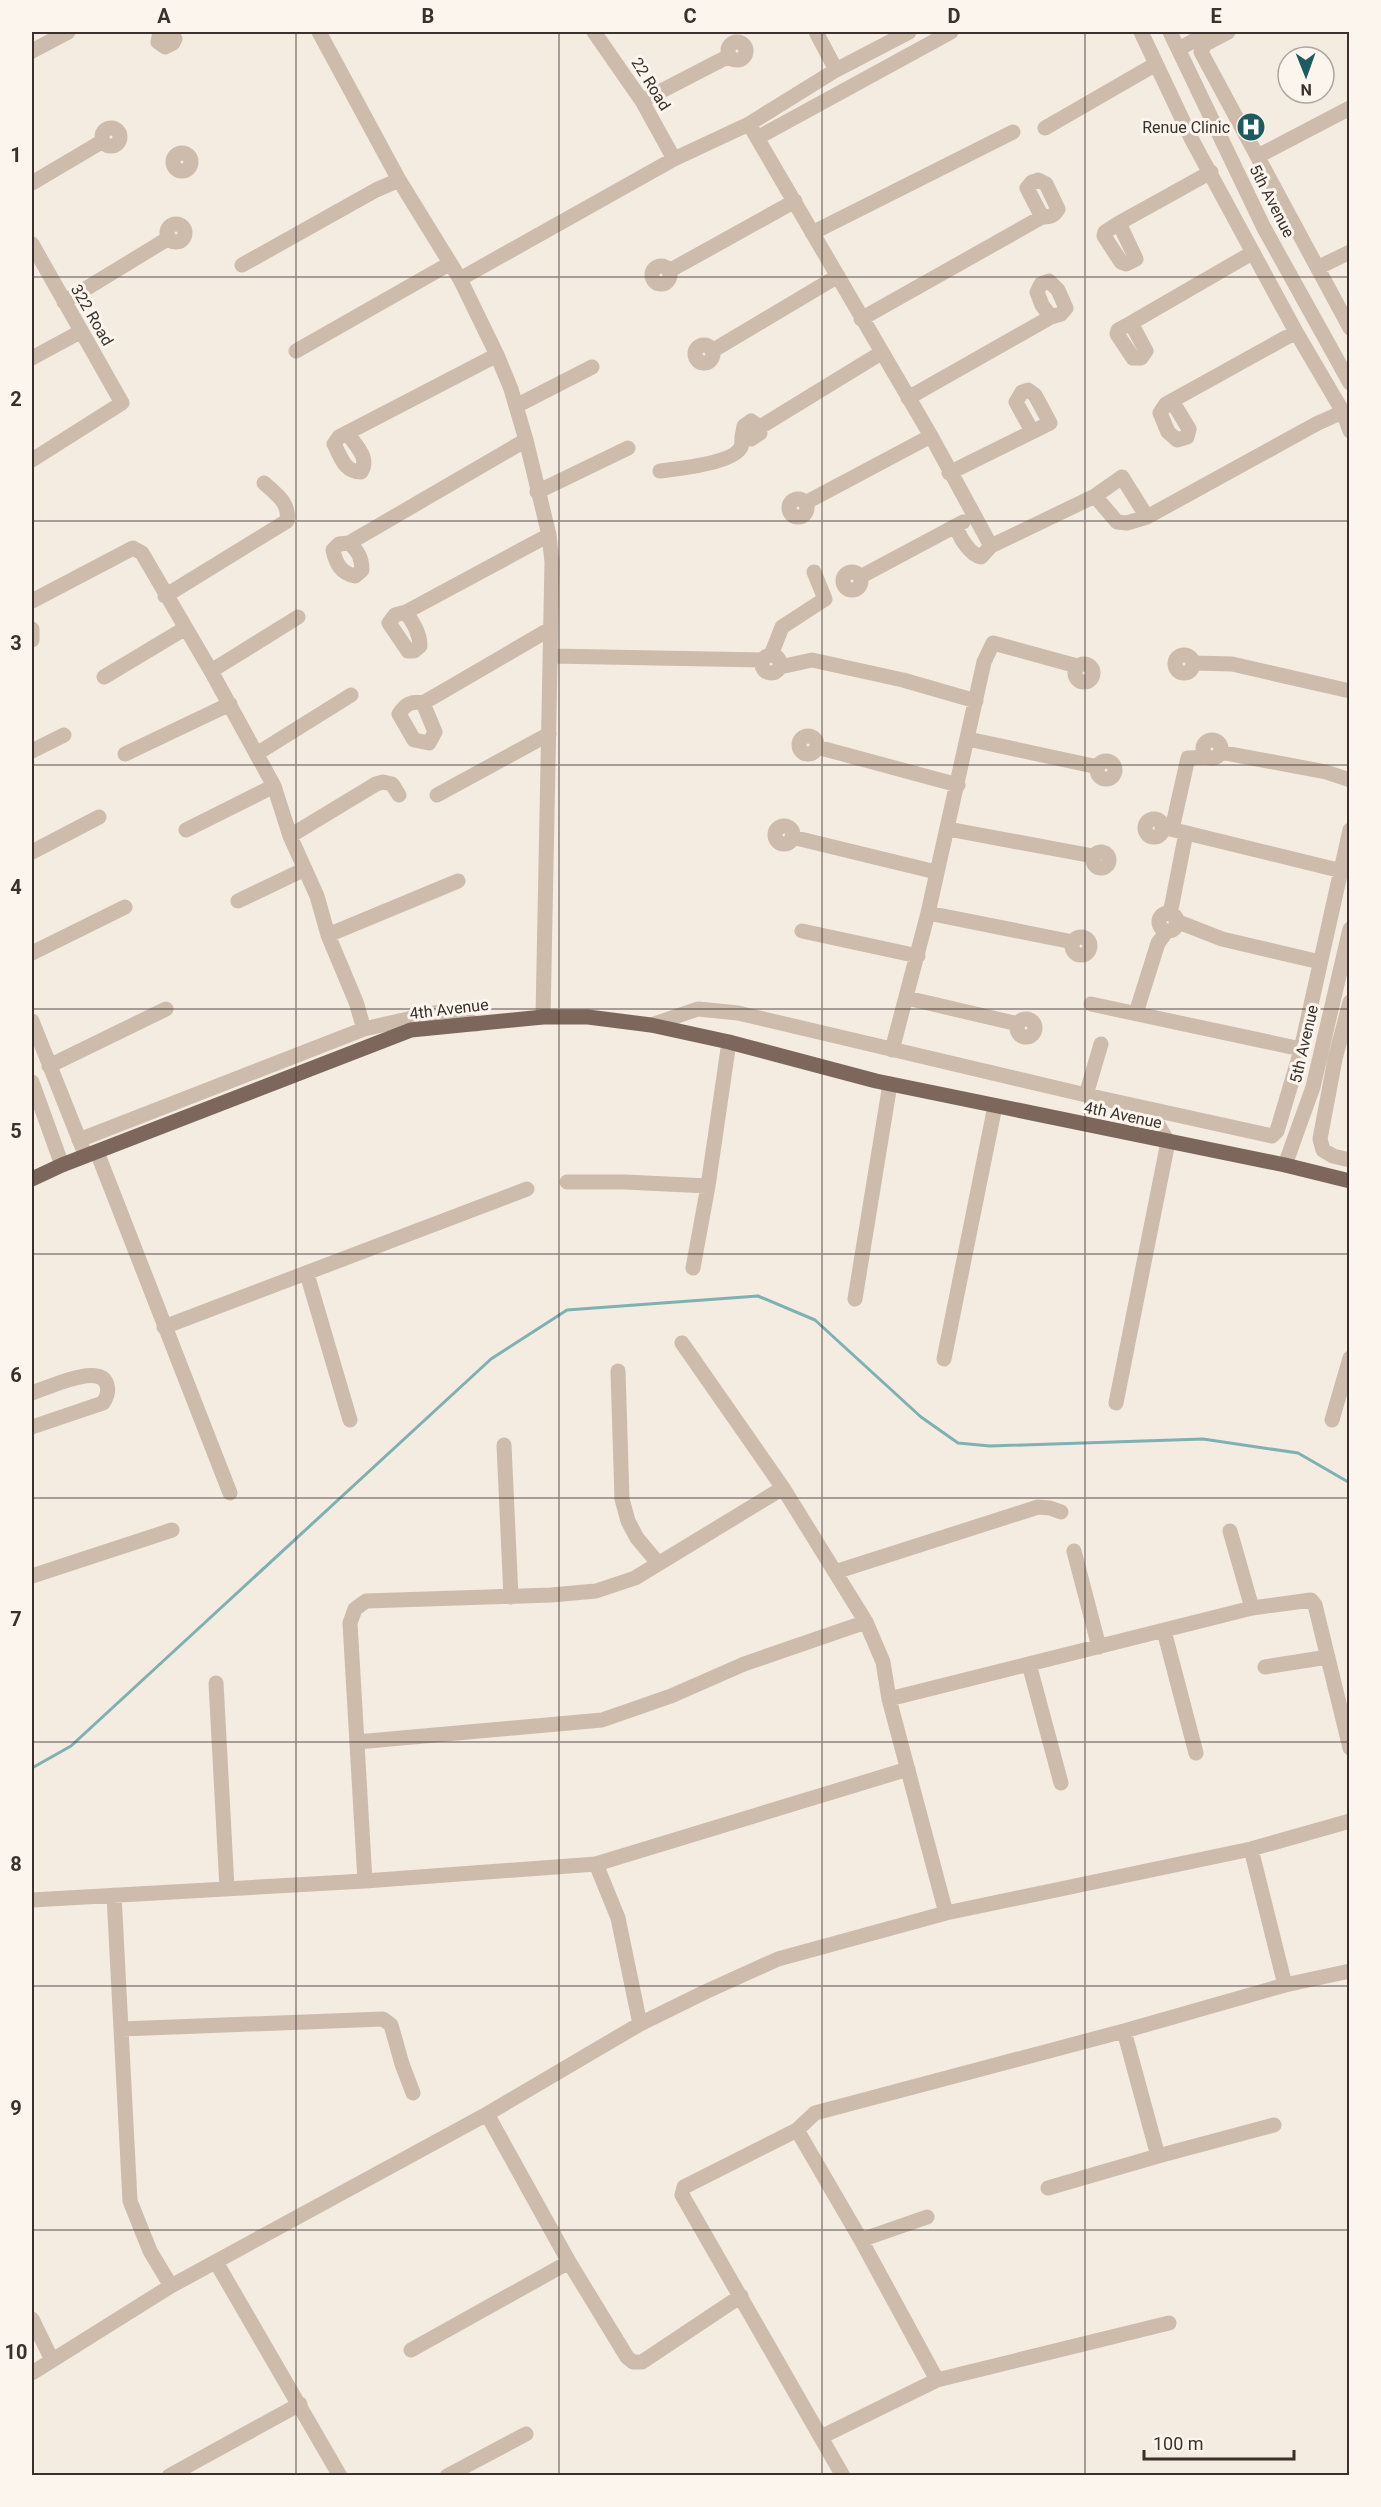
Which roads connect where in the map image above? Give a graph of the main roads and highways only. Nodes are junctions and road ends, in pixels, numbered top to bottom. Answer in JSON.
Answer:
{"nodes":[{"id":1,"x":32,"y":1179,"type":"edge"},
{"id":2,"x":1350,"y":1181,"type":"edge"}],
"edges":[{"from":1,"to":2,"type":"main road","name":"4th Avenue"}]}
